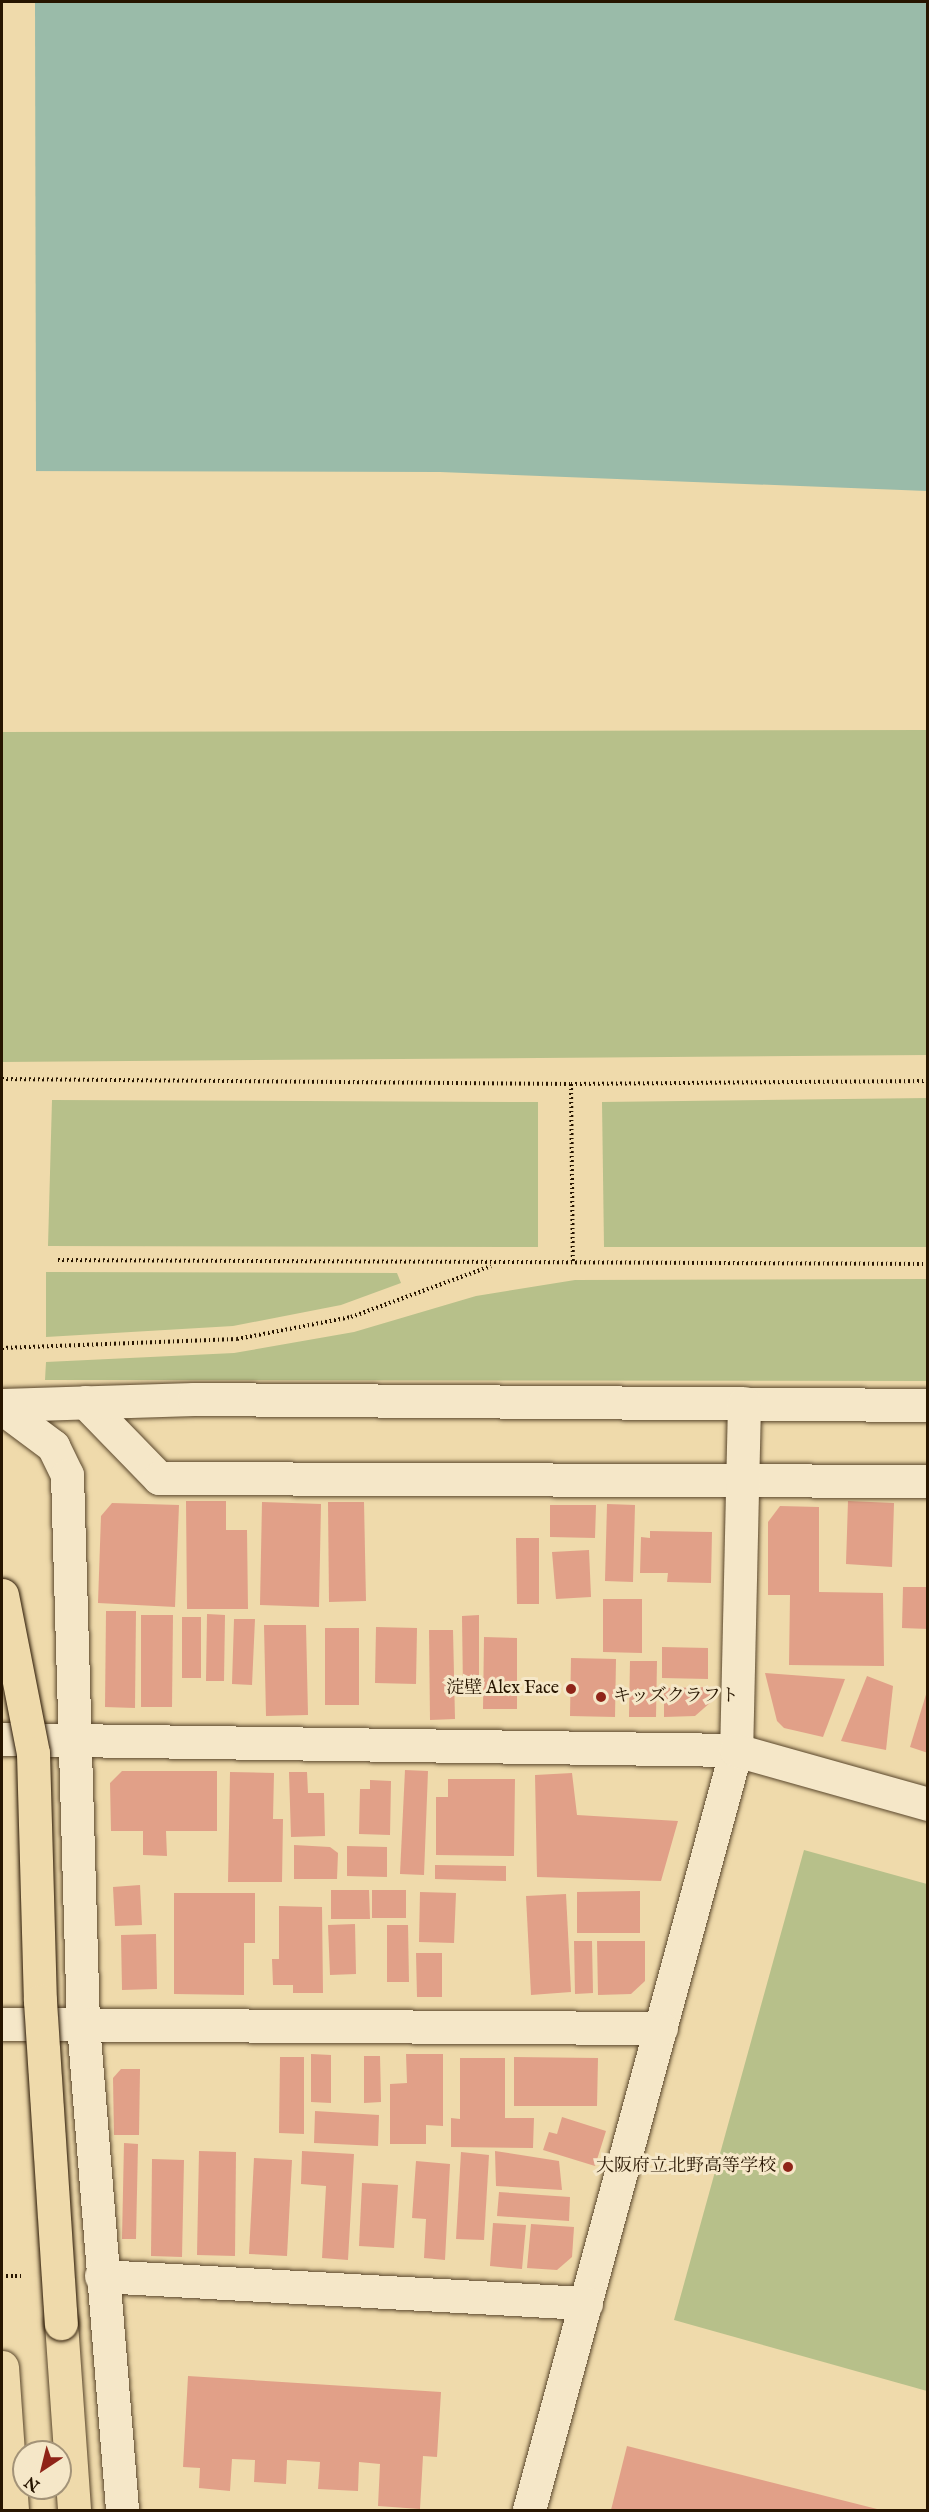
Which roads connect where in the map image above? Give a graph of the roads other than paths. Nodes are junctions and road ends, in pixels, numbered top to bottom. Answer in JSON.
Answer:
{"nodes":[{"id":1,"x":85,"y":1402,"type":"junction"},
{"id":2,"x":744,"y":1403,"type":"junction"},
{"id":3,"x":927,"y":1405,"type":"edge"},
{"id":4,"x":2,"y":1406,"type":"edge"},
{"id":5,"x":742,"y":1480,"type":"junction"},
{"id":6,"x":927,"y":1481,"type":"edge"},
{"id":7,"x":2,"y":1594,"type":"edge"},
{"id":8,"x":2,"y":1739,"type":"edge"},
{"id":9,"x":73,"y":1740,"type":"junction"},
{"id":10,"x":736,"y":1750,"type":"junction"},
{"id":11,"x":927,"y":1804,"type":"edge"},
{"id":12,"x":2,"y":2024,"type":"edge"},
{"id":13,"x":83,"y":2024,"type":"junction"},
{"id":14,"x":661,"y":2028,"type":"junction"},
{"id":15,"x":101,"y":2276,"type":"junction"},
{"id":16,"x":586,"y":2303,"type":"junction"},
{"id":17,"x":2,"y":2367,"type":"edge"},
{"id":18,"x":12,"y":2511,"type":"edge"},
{"id":19,"x":74,"y":2511,"type":"edge"},
{"id":20,"x":122,"y":2511,"type":"edge"},
{"id":21,"x":529,"y":2511,"type":"edge"}],
"edges":[{"from":1,"to":2,"type":"street"},
{"from":1,"to":4,"type":"street"},
{"from":1,"to":5,"type":"street"},
{"from":2,"to":3,"type":"street"},
{"from":2,"to":5,"type":"street"},
{"from":4,"to":9,"type":"street"},
{"from":5,"to":6,"type":"street"},
{"from":5,"to":10,"type":"street"},
{"from":7,"to":19,"type":"highway","bridge":true},
{"from":8,"to":9,"type":"street"},
{"from":9,"to":10,"type":"street"},
{"from":9,"to":13,"type":"street"},
{"from":10,"to":11,"type":"street"},
{"from":10,"to":14,"type":"street"},
{"from":12,"to":13,"type":"street"},
{"from":13,"to":14,"type":"street"},
{"from":13,"to":15,"type":"street"},
{"from":14,"to":16,"type":"street"},
{"from":15,"to":16,"type":"street"},
{"from":15,"to":20,"type":"street"},
{"from":16,"to":21,"type":"street"},
{"from":17,"to":18,"type":"highway"}]}
